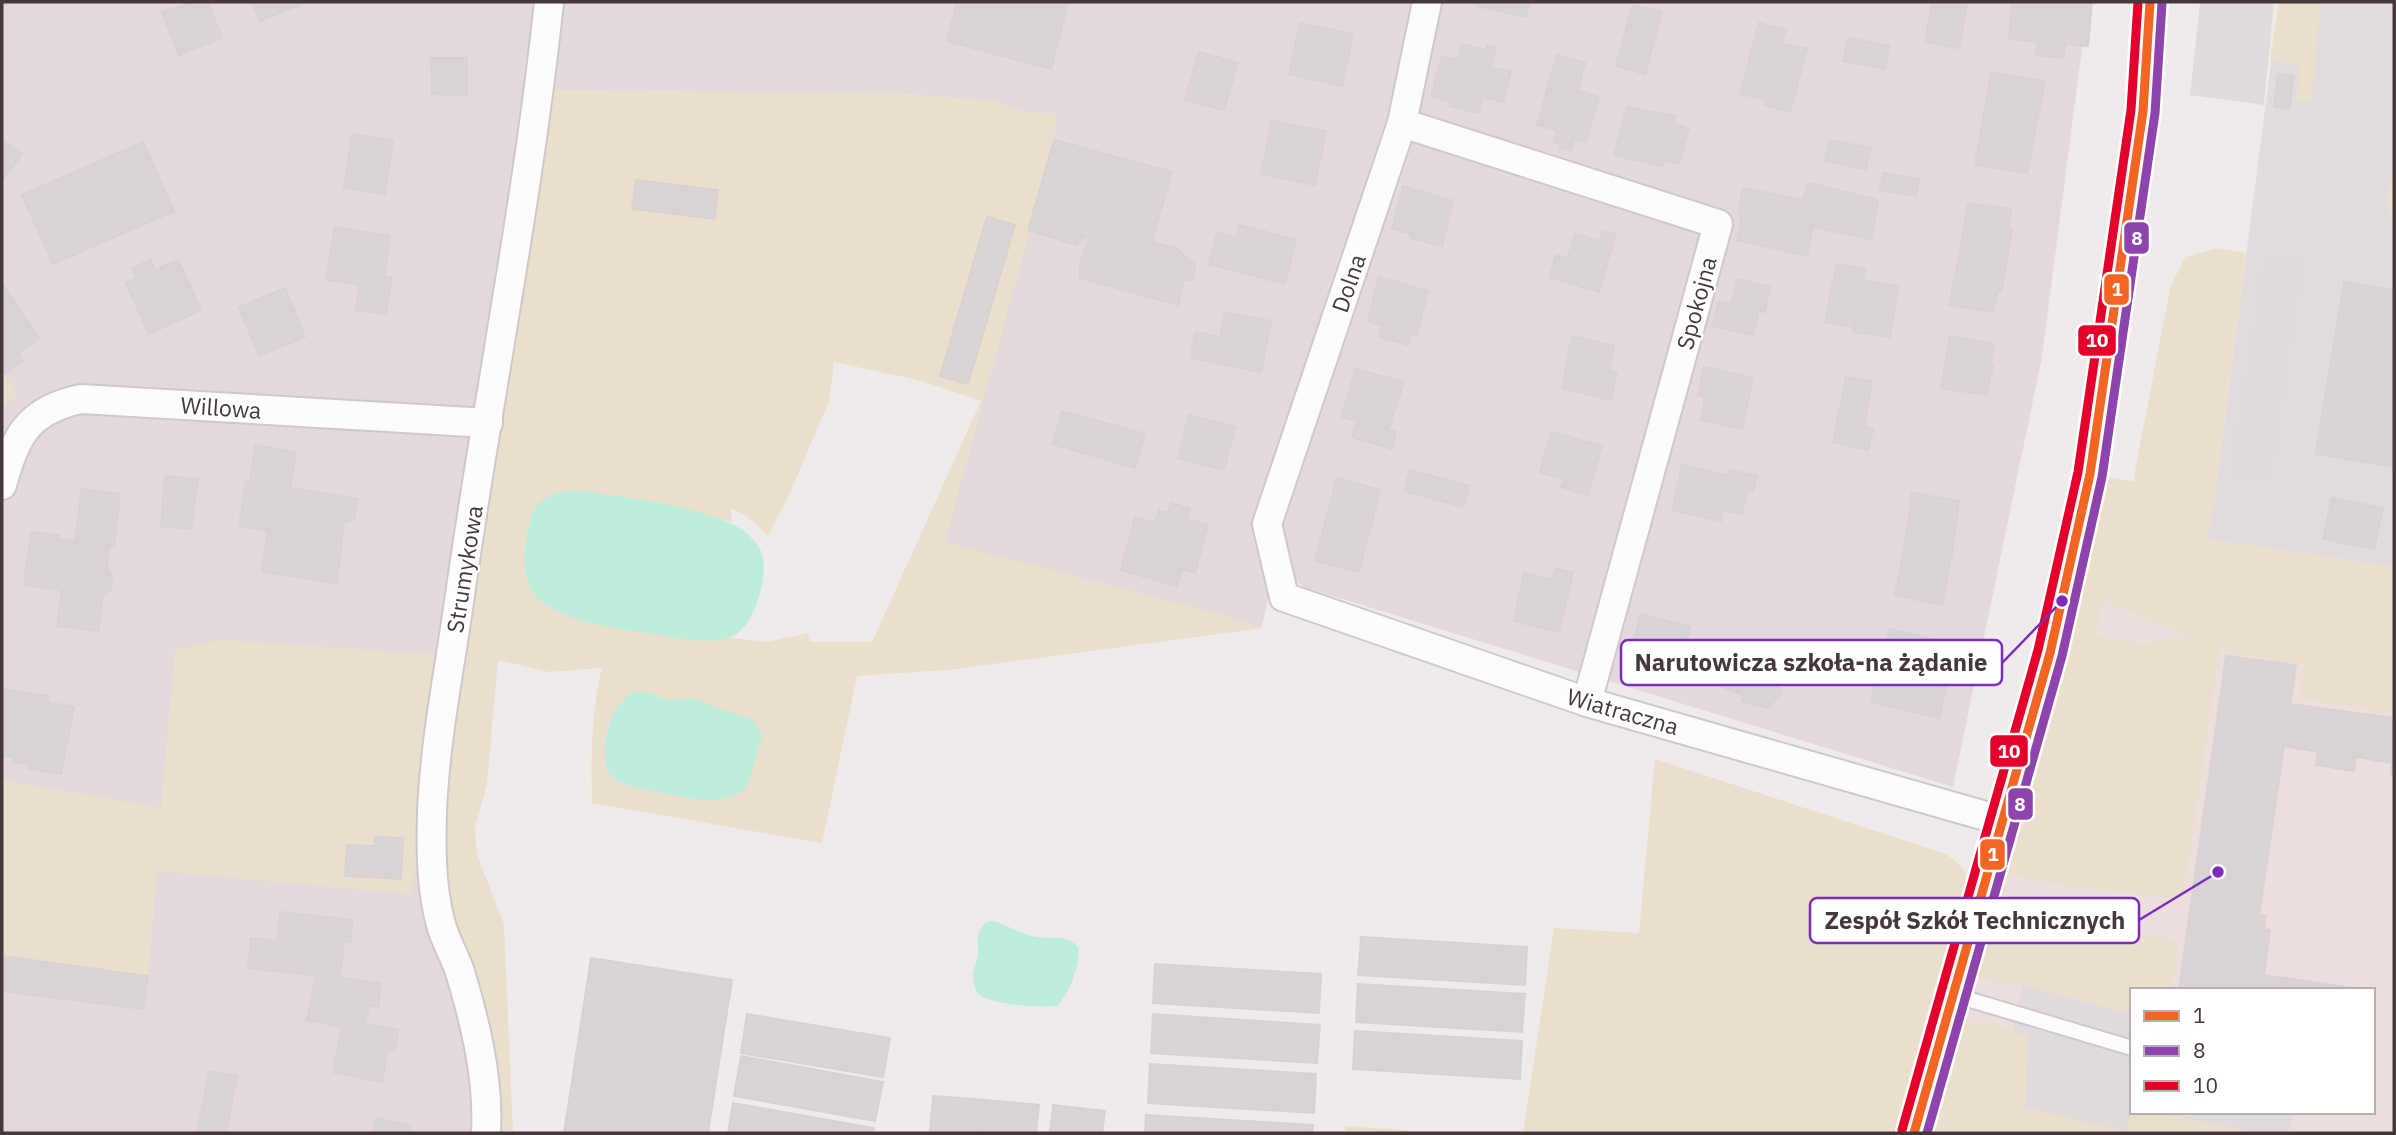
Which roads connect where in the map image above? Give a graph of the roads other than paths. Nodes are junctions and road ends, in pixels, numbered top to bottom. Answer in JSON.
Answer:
{"nodes":[{"id":1,"x":549,"y":2,"type":"edge"},
{"id":2,"x":1427,"y":2,"type":"edge"},
{"id":3,"x":2150,"y":2,"type":"edge"},
{"id":4,"x":1402,"y":123,"type":"junction"},
{"id":5,"x":488,"y":423,"type":"junction"},
{"id":6,"x":2,"y":485,"type":"edge"},
{"id":7,"x":1275,"y":561,"type":"joint"},
{"id":8,"x":1587,"y":702,"type":"junction"},
{"id":9,"x":2003,"y":821,"type":"junction"},
{"id":10,"x":1954,"y":995,"type":"junction"},
{"id":11,"x":2130,"y":1047,"type":"edge"},
{"id":12,"x":486,"y":1133,"type":"edge"},
{"id":13,"x":1914,"y":1133,"type":"edge"}],
"edges":[{"from":1,"to":5,"type":"street","name":"Strumykowa"},
{"from":2,"to":4,"type":"street","name":"Dolna"},
{"from":3,"to":9,"type":"street"},
{"from":4,"to":7,"type":"street","name":"Dolna"},
{"from":4,"to":8,"type":"street","name":"Spokojna"},
{"from":5,"to":6,"type":"street","name":"Willowa"},
{"from":5,"to":12,"type":"street","name":"Strumykowa"},
{"from":7,"to":8,"type":"street","name":"Wiatraczna"},
{"from":8,"to":9,"type":"street","name":"Wiatraczna"},
{"from":9,"to":10,"type":"street"},
{"from":10,"to":11,"type":"lane"},
{"from":10,"to":13,"type":"street"}]}
